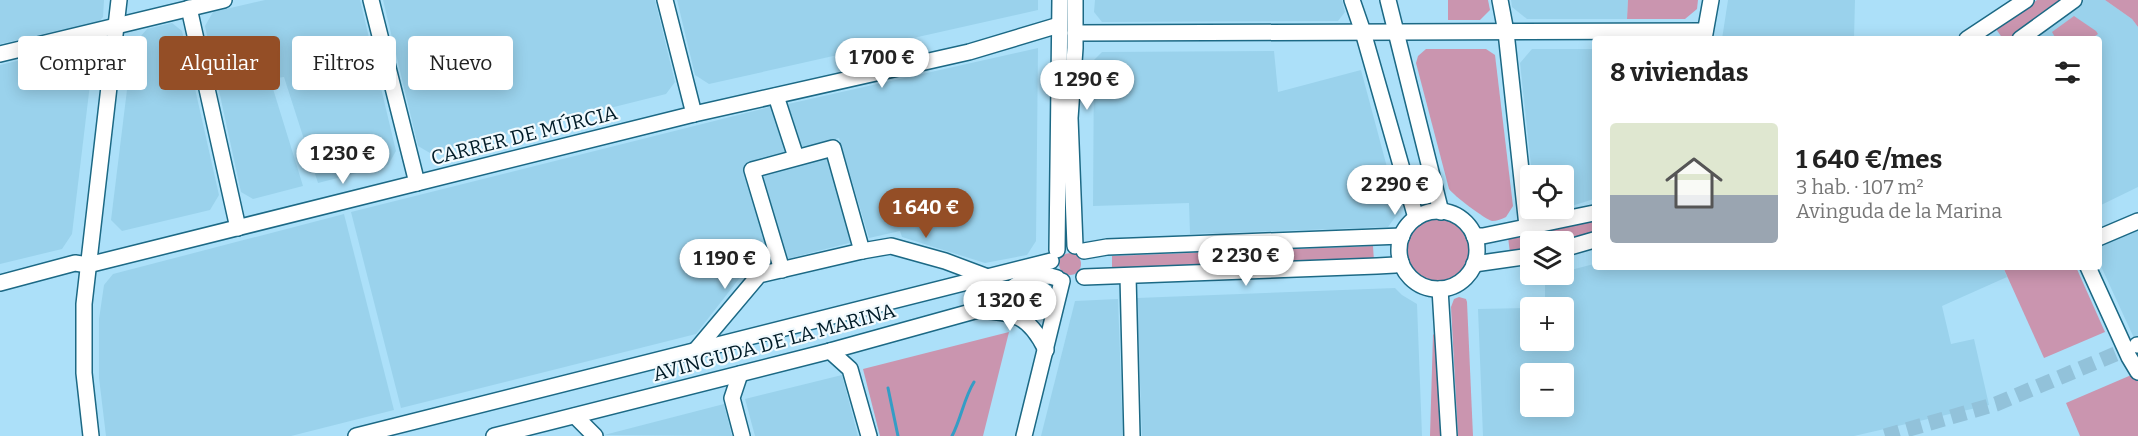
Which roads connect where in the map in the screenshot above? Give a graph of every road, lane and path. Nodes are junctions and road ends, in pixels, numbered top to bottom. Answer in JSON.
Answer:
{"nodes":[{"id":1,"x":119,"y":0,"type":"edge"},
{"id":2,"x":224,"y":0,"type":"edge"},
{"id":3,"x":370,"y":0,"type":"edge"},
{"id":4,"x":665,"y":0,"type":"edge"},
{"id":5,"x":1060,"y":0,"type":"edge"},
{"id":6,"x":1075,"y":0,"type":"edge"},
{"id":7,"x":1352,"y":0,"type":"edge"},
{"id":8,"x":1388,"y":0,"type":"edge"},
{"id":9,"x":1500,"y":0,"type":"edge"},
{"id":10,"x":1711,"y":0,"type":"edge"},
{"id":11,"x":2026,"y":0,"type":"edge"},
{"id":12,"x":2074,"y":0,"type":"edge"},
{"id":13,"x":189,"y":8,"type":"junction"},
{"id":14,"x":1059,"y":25,"type":"junction"},
{"id":15,"x":116,"y":26,"type":"junction"},
{"id":16,"x":1363,"y":32,"type":"junction"},
{"id":17,"x":1506,"y":32,"type":"junction"},
{"id":18,"x":1075,"y":33,"type":"junction"},
{"id":19,"x":1396,"y":33,"type":"junction"},
{"id":20,"x":1705,"y":35,"type":"edge"},
{"id":21,"x":1972,"y":36,"type":"edge"},
{"id":22,"x":2024,"y":36,"type":"edge"},
{"id":23,"x":0,"y":54,"type":"edge"},
{"id":24,"x":776,"y":96,"type":"junction"},
{"id":25,"x":694,"y":114,"type":"junction"},
{"id":26,"x":796,"y":157,"type":"junction"},
{"id":27,"x":417,"y":183,"type":"junction"},
{"id":28,"x":1440,"y":212,"type":"junction"},
{"id":29,"x":1592,"y":213,"type":"edge"},
{"id":30,"x":1416,"y":218,"type":"junction"},
{"id":31,"x":2138,"y":221,"type":"edge"},
{"id":32,"x":1527,"y":226,"type":"junction"},
{"id":33,"x":238,"y":228,"type":"junction"},
{"id":34,"x":1402,"y":236,"type":"junction"},
{"id":35,"x":1474,"y":236,"type":"junction"},
{"id":36,"x":2102,"y":236,"type":"edge"},
{"id":37,"x":1592,"y":241,"type":"edge"},
{"id":38,"x":1574,"y":246,"type":"edge"},
{"id":39,"x":1079,"y":248,"type":"junction"},
{"id":40,"x":862,"y":251,"type":"junction"},
{"id":41,"x":1054,"y":255,"type":"junction"},
{"id":42,"x":1520,"y":257,"type":"edge"},
{"id":43,"x":1401,"y":262,"type":"junction"},
{"id":44,"x":1474,"y":264,"type":"junction"},
{"id":45,"x":88,"y":265,"type":"junction"},
{"id":46,"x":782,"y":270,"type":"junction"},
{"id":47,"x":2090,"y":270,"type":"edge"},
{"id":48,"x":985,"y":276,"type":"junction"},
{"id":49,"x":1128,"y":276,"type":"junction"},
{"id":50,"x":1084,"y":277,"type":"junction"},
{"id":51,"x":1060,"y":279,"type":"junction"},
{"id":52,"x":0,"y":283,"type":"edge"},
{"id":53,"x":1440,"y":289,"type":"junction"},
{"id":54,"x":978,"y":310,"type":"junction"},
{"id":55,"x":863,"y":342,"type":"junction"},
{"id":56,"x":2135,"y":349,"type":"edge"},
{"id":57,"x":1046,"y":350,"type":"junction"},
{"id":58,"x":695,"y":351,"type":"junction"},
{"id":59,"x":830,"y":351,"type":"junction"},
{"id":60,"x":850,"y":369,"type":"junction"},
{"id":61,"x":2138,"y":372,"type":"edge"},
{"id":62,"x":740,"y":374,"type":"junction"},
{"id":63,"x":712,"y":381,"type":"junction"},
{"id":64,"x":732,"y":398,"type":"junction"},
{"id":65,"x":605,"y":408,"type":"junction"},
{"id":66,"x":574,"y":416,"type":"junction"},
{"id":67,"x":595,"y":435,"type":"edge"},
{"id":68,"x":91,"y":436,"type":"edge"},
{"id":69,"x":356,"y":436,"type":"edge"},
{"id":70,"x":494,"y":436,"type":"edge"},
{"id":71,"x":742,"y":436,"type":"edge"},
{"id":72,"x":869,"y":436,"type":"edge"},
{"id":73,"x":1024,"y":436,"type":"edge"},
{"id":74,"x":1132,"y":436,"type":"edge"},
{"id":75,"x":1449,"y":436,"type":"edge"}],
"edges":[{"from":1,"to":15,"type":"street"},
{"from":2,"to":13,"type":"street"},
{"from":3,"to":27,"type":"street"},
{"from":4,"to":25,"type":"street"},
{"from":5,"to":14,"type":"street"},
{"from":6,"to":18,"type":"street"},
{"from":7,"to":16,"type":"street"},
{"from":8,"to":19,"type":"street"},
{"from":9,"to":17,"type":"street"},
{"from":10,"to":20,"type":"street"},
{"from":11,"to":21,"type":"street"},
{"from":12,"to":22,"type":"street"},
{"from":13,"to":15,"type":"street"},
{"from":13,"to":33,"type":"street"},
{"from":14,"to":24,"type":"street","name":"CARRER DE MÚRCIA"},
{"from":14,"to":41,"type":"street"},
{"from":15,"to":23,"type":"street"},
{"from":15,"to":45,"type":"street"},
{"from":16,"to":18,"type":"street"},
{"from":16,"to":19,"type":"street"},
{"from":16,"to":30,"type":"street"},
{"from":17,"to":19,"type":"street"},
{"from":17,"to":20,"type":"street"},
{"from":17,"to":32,"type":"street"},
{"from":18,"to":39,"type":"street"},
{"from":19,"to":28,"type":"street"},
{"from":24,"to":25,"type":"street","name":"CARRER DE MÚRCIA"},
{"from":24,"to":26,"type":"street"},
{"from":25,"to":27,"type":"street","name":"CARRER DE MÚRCIA"},
{"from":26,"to":40,"type":"street"},
{"from":26,"to":46,"type":"street"},
{"from":27,"to":33,"type":"street","name":"CARRER DE MÚRCIA"},
{"from":28,"to":30,"type":"street"},
{"from":28,"to":35,"type":"street"},
{"from":29,"to":32,"type":"street"},
{"from":30,"to":34,"type":"street"},
{"from":31,"to":36,"type":"street"},
{"from":32,"to":35,"type":"street"},
{"from":33,"to":45,"type":"street","name":"CARRER DE MÚRCIA"},
{"from":34,"to":39,"type":"street"},
{"from":34,"to":43,"type":"street"},
{"from":35,"to":44,"type":"street"},
{"from":37,"to":38,"type":"street"},
{"from":39,"to":41,"type":"street"},
{"from":39,"to":50,"type":"street"},
{"from":40,"to":46,"type":"street","name":"AVINGUDA DE LA MARINA"},
{"from":40,"to":48,"type":"street","name":"AVINGUDA DE LA MARINA"},
{"from":41,"to":48,"type":"street","name":"AVINGUDA DE LA MARINA"},
{"from":41,"to":51,"type":"street"},
{"from":42,"to":44,"type":"street"},
{"from":43,"to":49,"type":"street"},
{"from":43,"to":53,"type":"street"},
{"from":44,"to":53,"type":"street"},
{"from":45,"to":52,"type":"street","name":"CARRER DE MÚRCIA"},
{"from":45,"to":68,"type":"street"},
{"from":46,"to":58,"type":"street","name":"AVINGUDA DE LA MARINA"},
{"from":47,"to":56,"type":"street"},
{"from":48,"to":58,"type":"street","name":"AVINGUDA DE LA MARINA"},
{"from":49,"to":50,"type":"street"},
{"from":49,"to":74,"type":"street"},
{"from":50,"to":51,"type":"street"},
{"from":51,"to":54,"type":"street","name":"AVINGUDA DE LA MARINA"},
{"from":51,"to":57,"type":"street"},
{"from":53,"to":75,"type":"street"},
{"from":54,"to":55,"type":"street","name":"AVINGUDA DE LA MARINA"},
{"from":54,"to":57,"type":"street"},
{"from":55,"to":59,"type":"street","name":"AVINGUDA DE LA MARINA"},
{"from":55,"to":60,"type":"street"},
{"from":56,"to":61,"type":"street"},
{"from":57,"to":73,"type":"street"},
{"from":58,"to":69,"type":"street","name":"AVINGUDA DE LA MARINA"},
{"from":59,"to":60,"type":"street"},
{"from":59,"to":62,"type":"street","name":"AVINGUDA DE LA MARINA"},
{"from":60,"to":72,"type":"street"},
{"from":62,"to":63,"type":"street","name":"AVINGUDA DE LA MARINA"},
{"from":62,"to":64,"type":"street"},
{"from":63,"to":64,"type":"street"},
{"from":63,"to":65,"type":"street","name":"AVINGUDA DE LA MARINA"},
{"from":64,"to":71,"type":"street"},
{"from":65,"to":66,"type":"street","name":"AVINGUDA DE LA MARINA"},
{"from":65,"to":67,"type":"street"},
{"from":66,"to":67,"type":"street"},
{"from":66,"to":70,"type":"street","name":"AVINGUDA DE LA MARINA"}]}
